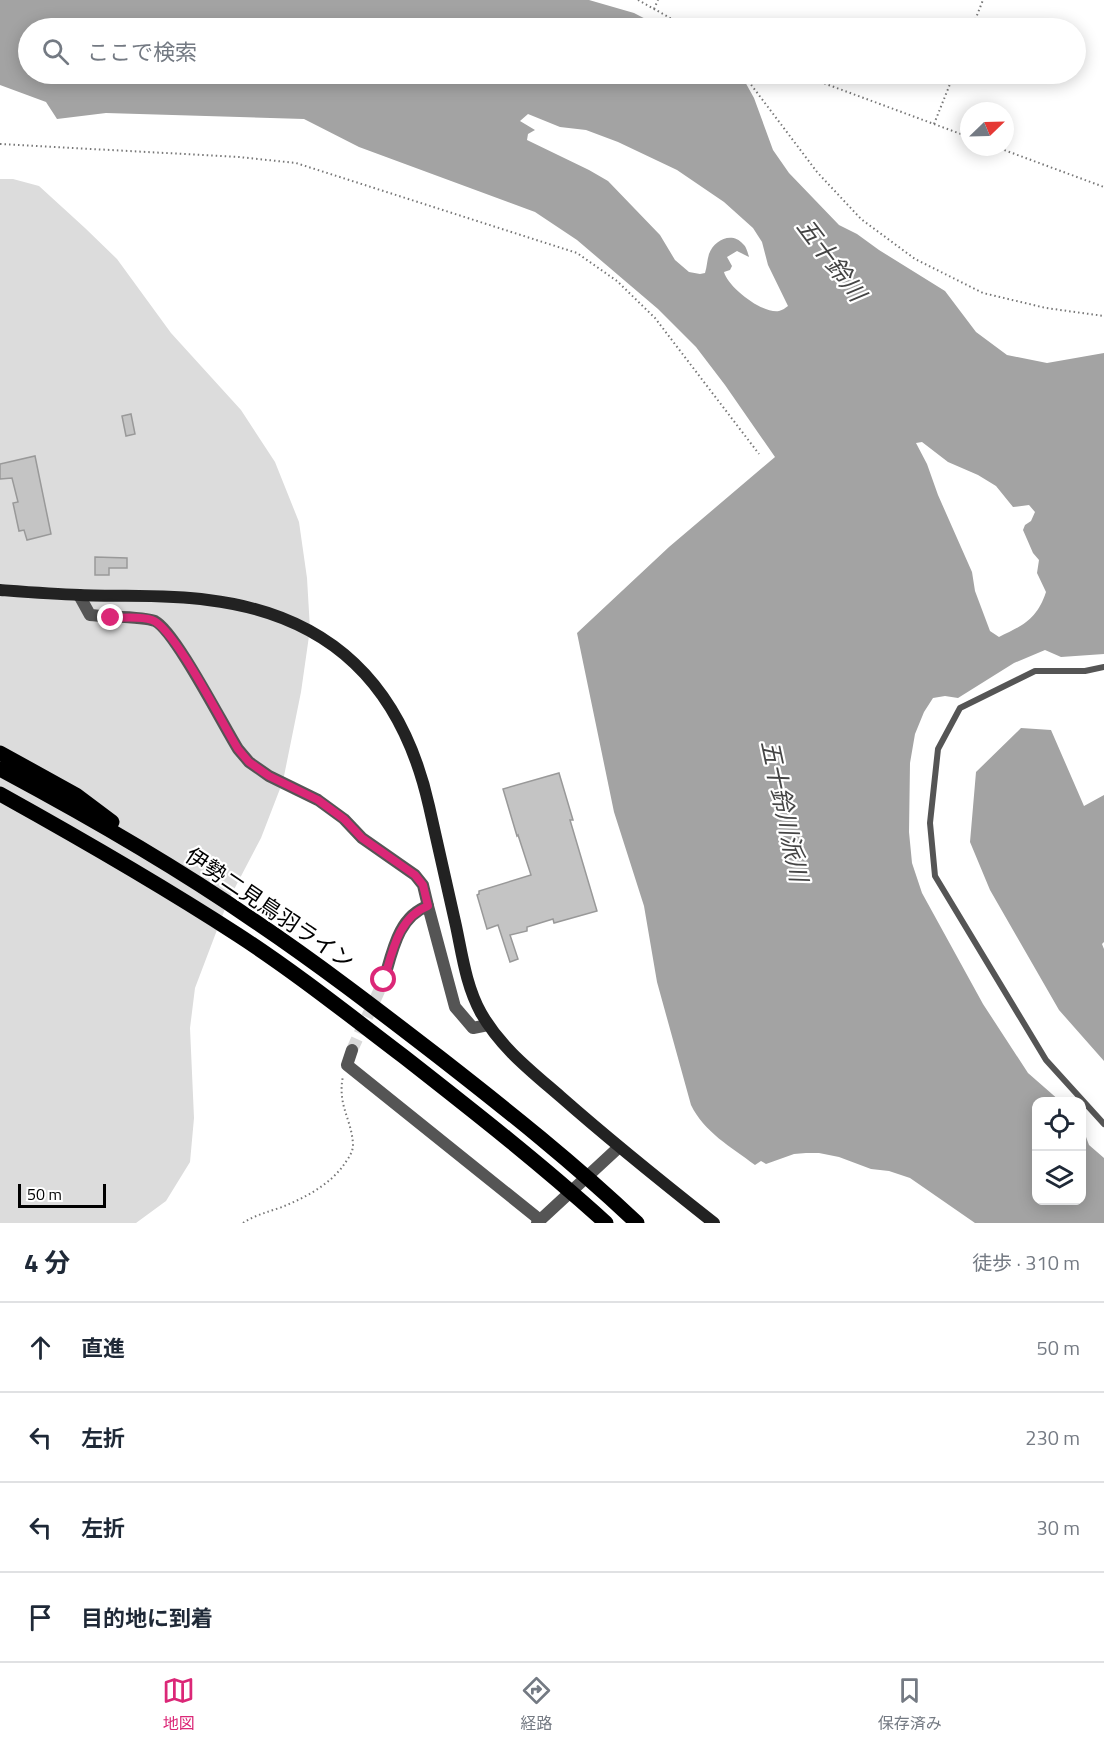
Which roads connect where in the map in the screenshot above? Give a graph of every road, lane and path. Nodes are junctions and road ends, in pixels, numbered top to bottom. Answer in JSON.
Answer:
{"nodes":[{"id":1,"x":638,"y":0,"type":"edge"},
{"id":2,"x":658,"y":0,"type":"edge"},
{"id":3,"x":983,"y":0,"type":"edge"},
{"id":4,"x":654,"y":9,"type":"junction"},
{"id":5,"x":670,"y":18,"type":"edge"},
{"id":6,"x":976,"y":18,"type":"edge"},
{"id":7,"x":751,"y":84,"type":"edge"},
{"id":8,"x":827,"y":84,"type":"edge"},
{"id":9,"x":950,"y":84,"type":"edge"},
{"id":10,"x":934,"y":124,"type":"junction"},
{"id":11,"x":960,"y":134,"type":"edge"},
{"id":12,"x":0,"y":144,"type":"edge"},
{"id":13,"x":1014,"y":154,"type":"edge"},
{"id":14,"x":1104,"y":187,"type":"edge"},
{"id":15,"x":1104,"y":316,"type":"edge"},
{"id":16,"x":759,"y":454,"type":"dead end"},
{"id":17,"x":0,"y":590,"type":"edge"},
{"id":18,"x":79,"y":595,"type":"junction"},
{"id":19,"x":1104,"y":668,"type":"edge"},
{"id":20,"x":0,"y":753,"type":"edge"},
{"id":21,"x":0,"y":769,"type":"edge"},
{"id":22,"x":0,"y":794,"type":"edge"},
{"id":23,"x":178,"y":871,"type":"junction"},
{"id":24,"x":428,"y":906,"type":"junction"},
{"id":25,"x":384,"y":980,"type":"tunnel mouth"},
{"id":26,"x":488,"y":1025,"type":"junction"},
{"id":27,"x":352,"y":1050,"type":"tunnel mouth"},
{"id":28,"x":347,"y":1065,"type":"junction"},
{"id":29,"x":1104,"y":1124,"type":"edge"},
{"id":30,"x":618,"y":1148,"type":"junction"},
{"id":31,"x":602,"y":1220,"type":"edge"},
{"id":32,"x":539,"y":1221,"type":"edge"},
{"id":33,"x":243,"y":1223,"type":"edge"},
{"id":34,"x":637,"y":1223,"type":"edge"},
{"id":35,"x":714,"y":1223,"type":"edge"}],
"edges":[{"from":1,"to":4,"type":"path"},
{"from":2,"to":4,"type":"path"},
{"from":3,"to":6,"type":"path"},
{"from":4,"to":5,"type":"path"},
{"from":7,"to":15,"type":"path"},
{"from":8,"to":10,"type":"path"},
{"from":9,"to":10,"type":"path"},
{"from":10,"to":11,"type":"path"},
{"from":12,"to":16,"type":"path"},
{"from":13,"to":14,"type":"path"},
{"from":17,"to":18,"type":"street"},
{"from":18,"to":24,"type":"street"},
{"from":18,"to":26,"type":"street"},
{"from":19,"to":29,"type":"lane"},
{"from":20,"to":23,"type":"main road"},
{"from":21,"to":23,"type":"main road","name":"伊勢二見鳥羽ライン"},
{"from":22,"to":31,"type":"main road","name":"伊勢二見鳥羽ライン"},
{"from":23,"to":34,"type":"main road","name":"伊勢二見鳥羽ライン"},
{"from":24,"to":25,"type":"street"},
{"from":24,"to":26,"type":"street"},
{"from":26,"to":30,"type":"street"},
{"from":27,"to":28,"type":"street"},
{"from":28,"to":32,"type":"street"},
{"from":28,"to":33,"type":"path"},
{"from":30,"to":32,"type":"street"},
{"from":30,"to":35,"type":"street"}]}
